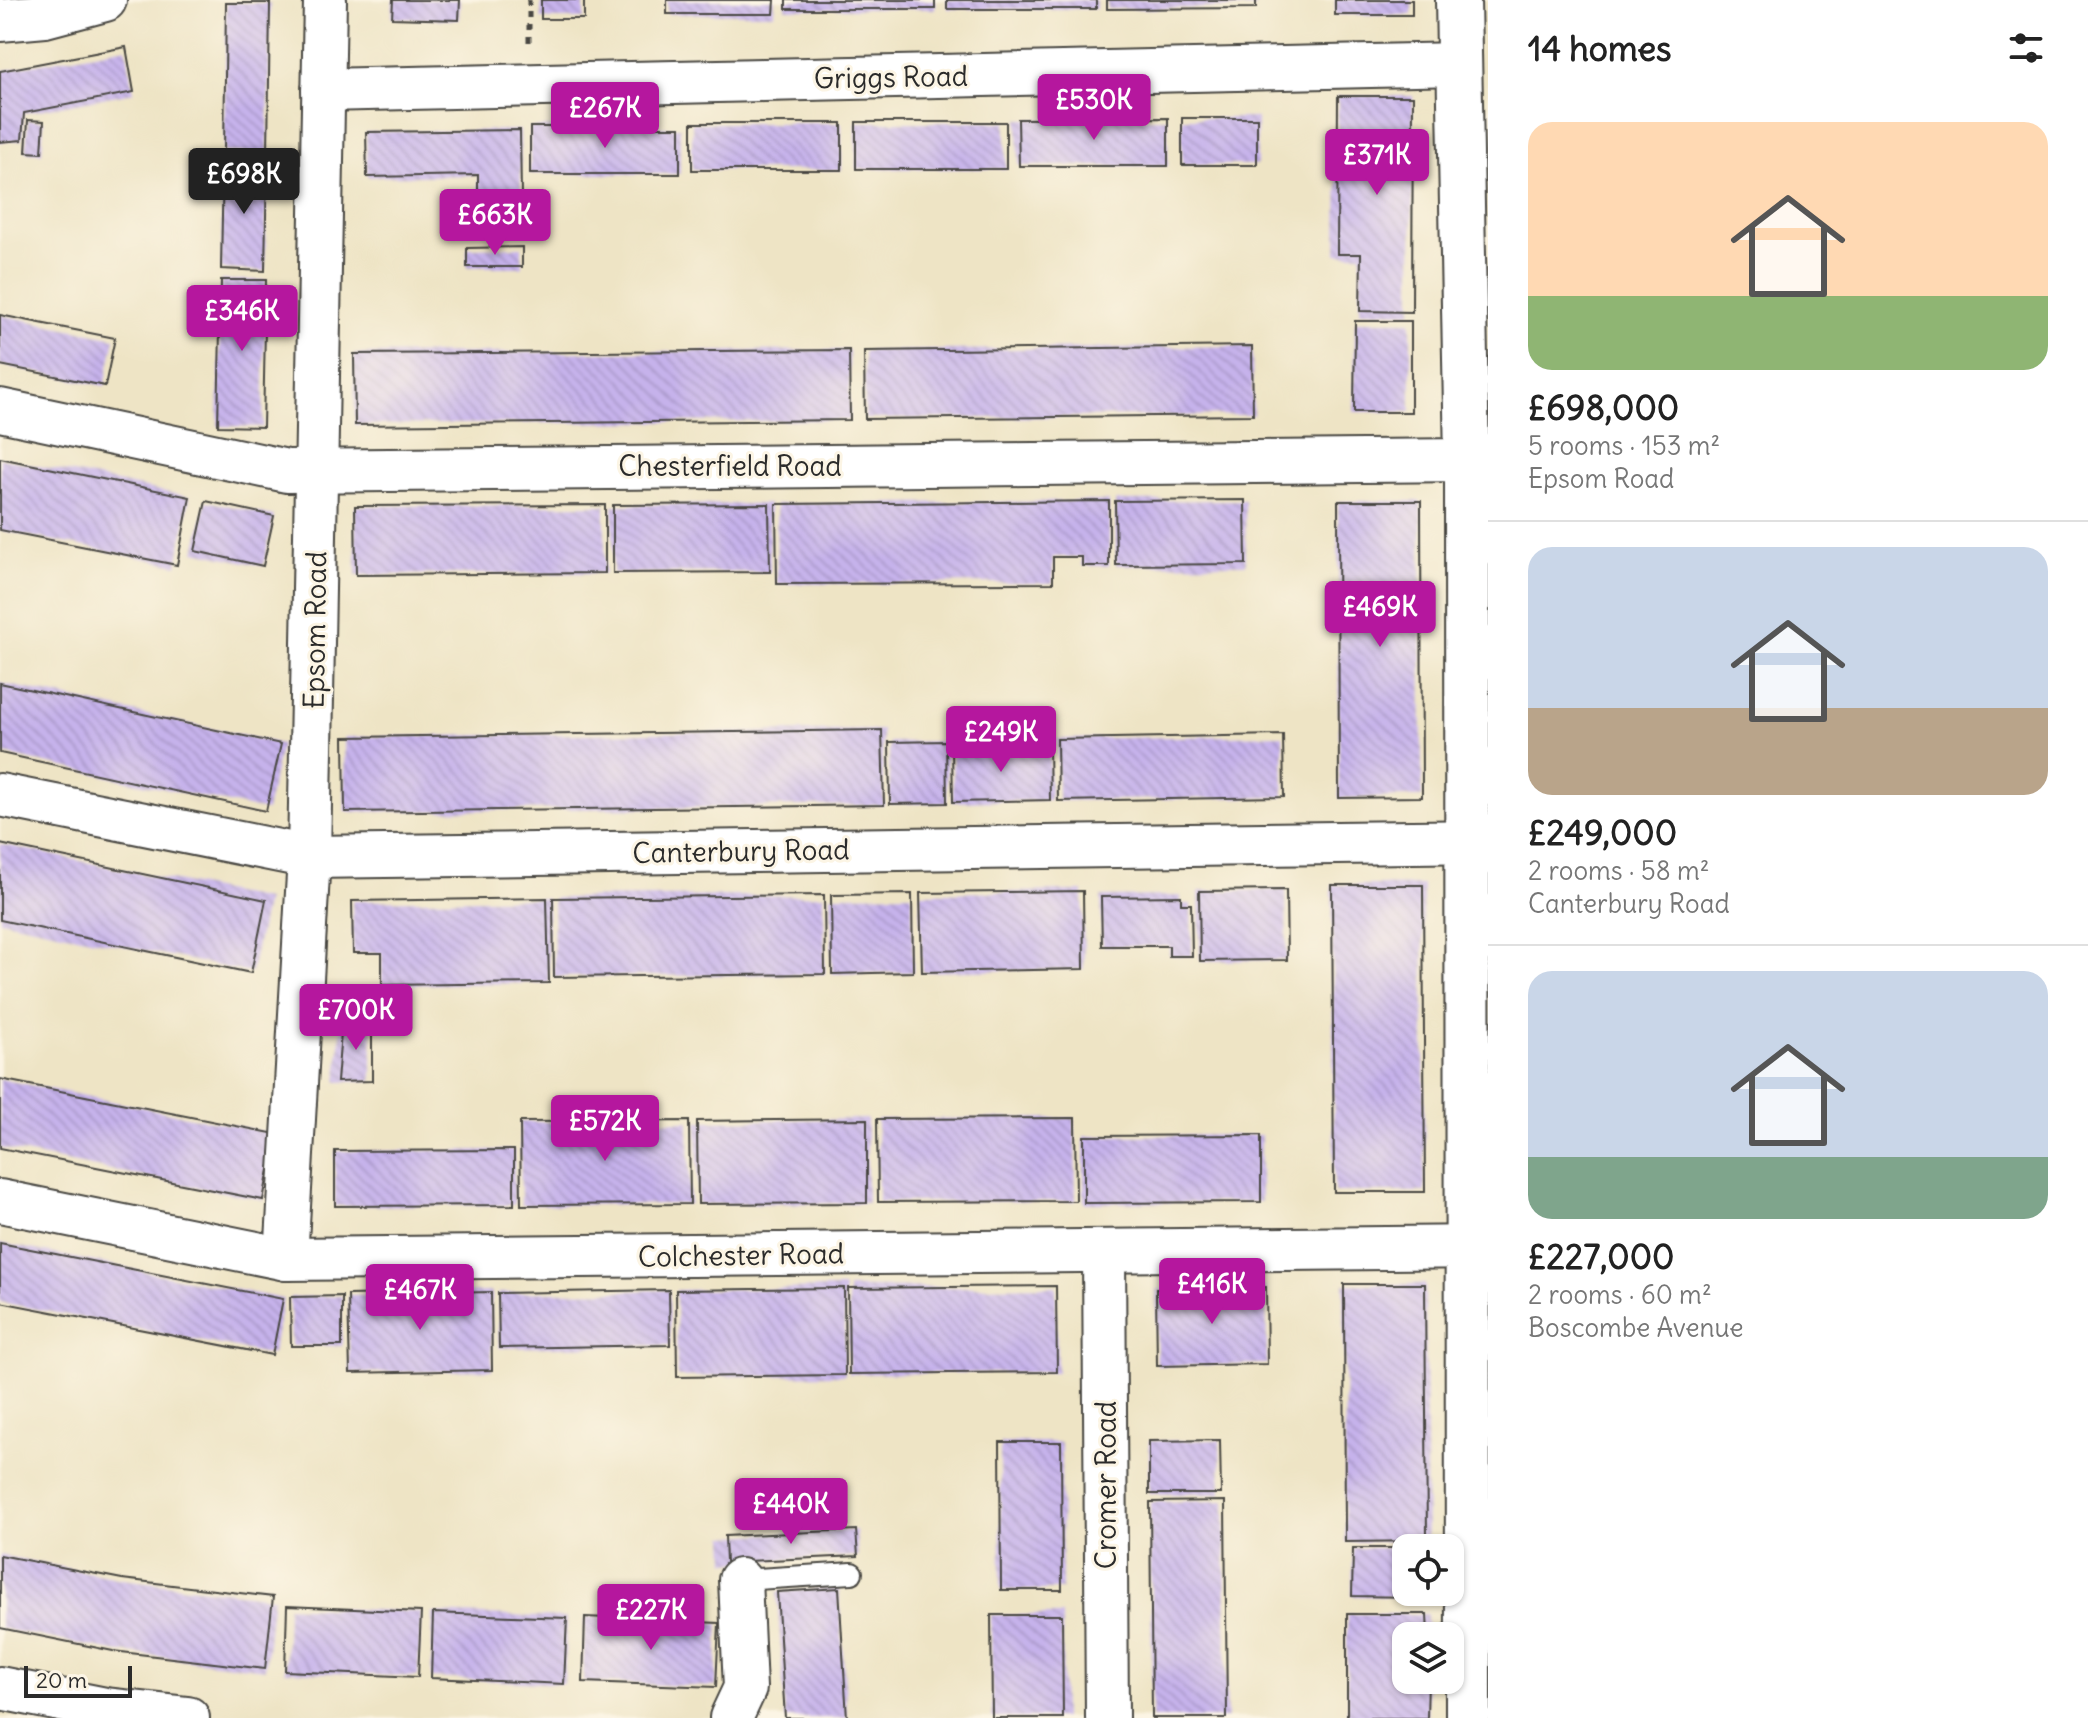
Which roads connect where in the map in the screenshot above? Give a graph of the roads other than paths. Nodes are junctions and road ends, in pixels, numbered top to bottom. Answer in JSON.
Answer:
{"nodes":[{"id":1,"x":105,"y":0,"type":"edge"},
{"id":2,"x":325,"y":0,"type":"edge"},
{"id":3,"x":1458,"y":0,"type":"edge"},
{"id":4,"x":0,"y":20,"type":"edge"},
{"id":5,"x":1459,"y":64,"type":"junction"},
{"id":6,"x":323,"y":90,"type":"junction"},
{"id":7,"x":1474,"y":135,"type":"edge"},
{"id":8,"x":0,"y":410,"type":"edge"},
{"id":9,"x":1474,"y":453,"type":"edge"},
{"id":10,"x":319,"y":469,"type":"junction"},
{"id":11,"x":0,"y":795,"type":"edge"},
{"id":12,"x":1476,"y":841,"type":"edge"},
{"id":13,"x":309,"y":857,"type":"junction"},
{"id":14,"x":0,"y":1201,"type":"edge"},
{"id":15,"x":1478,"y":1247,"type":"edge"},
{"id":16,"x":1104,"y":1251,"type":"junction"},
{"id":17,"x":286,"y":1259,"type":"junction"},
{"id":18,"x":852,"y":1573,"type":"dead end"},
{"id":19,"x":740,"y":1580,"type":"joint"},
{"id":20,"x":1477,"y":1632,"type":"edge"},
{"id":21,"x":0,"y":1688,"type":"edge"},
{"id":22,"x":188,"y":1718,"type":"edge"},
{"id":23,"x":731,"y":1718,"type":"edge"},
{"id":24,"x":1107,"y":1718,"type":"edge"},
{"id":25,"x":1468,"y":1718,"type":"edge"}],
"edges":[{"from":1,"to":4,"type":"street"},
{"from":2,"to":6,"type":"street","name":"Epsom Road"},
{"from":3,"to":5,"type":"street"},
{"from":5,"to":6,"type":"street","name":"Griggs Road"},
{"from":5,"to":7,"type":"street"},
{"from":6,"to":10,"type":"street","name":"Epsom Road"},
{"from":7,"to":9,"type":"street"},
{"from":8,"to":10,"type":"street","name":"Chesterfield Road"},
{"from":9,"to":10,"type":"street","name":"Chesterfield Road"},
{"from":9,"to":12,"type":"street"},
{"from":10,"to":13,"type":"street","name":"Epsom Road"},
{"from":11,"to":13,"type":"street","name":"Canterbury Road"},
{"from":12,"to":13,"type":"street","name":"Canterbury Road"},
{"from":12,"to":15,"type":"street"},
{"from":13,"to":17,"type":"street","name":"Epsom Road"},
{"from":14,"to":17,"type":"street","name":"Colchester Road"},
{"from":15,"to":16,"type":"street","name":"Colchester Road"},
{"from":15,"to":20,"type":"street"},
{"from":16,"to":17,"type":"street","name":"Colchester Road"},
{"from":16,"to":24,"type":"street","name":"Cromer Road"},
{"from":18,"to":19,"type":"lane"},
{"from":19,"to":23,"type":"street"},
{"from":20,"to":25,"type":"street"},
{"from":21,"to":22,"type":"street"}]}
